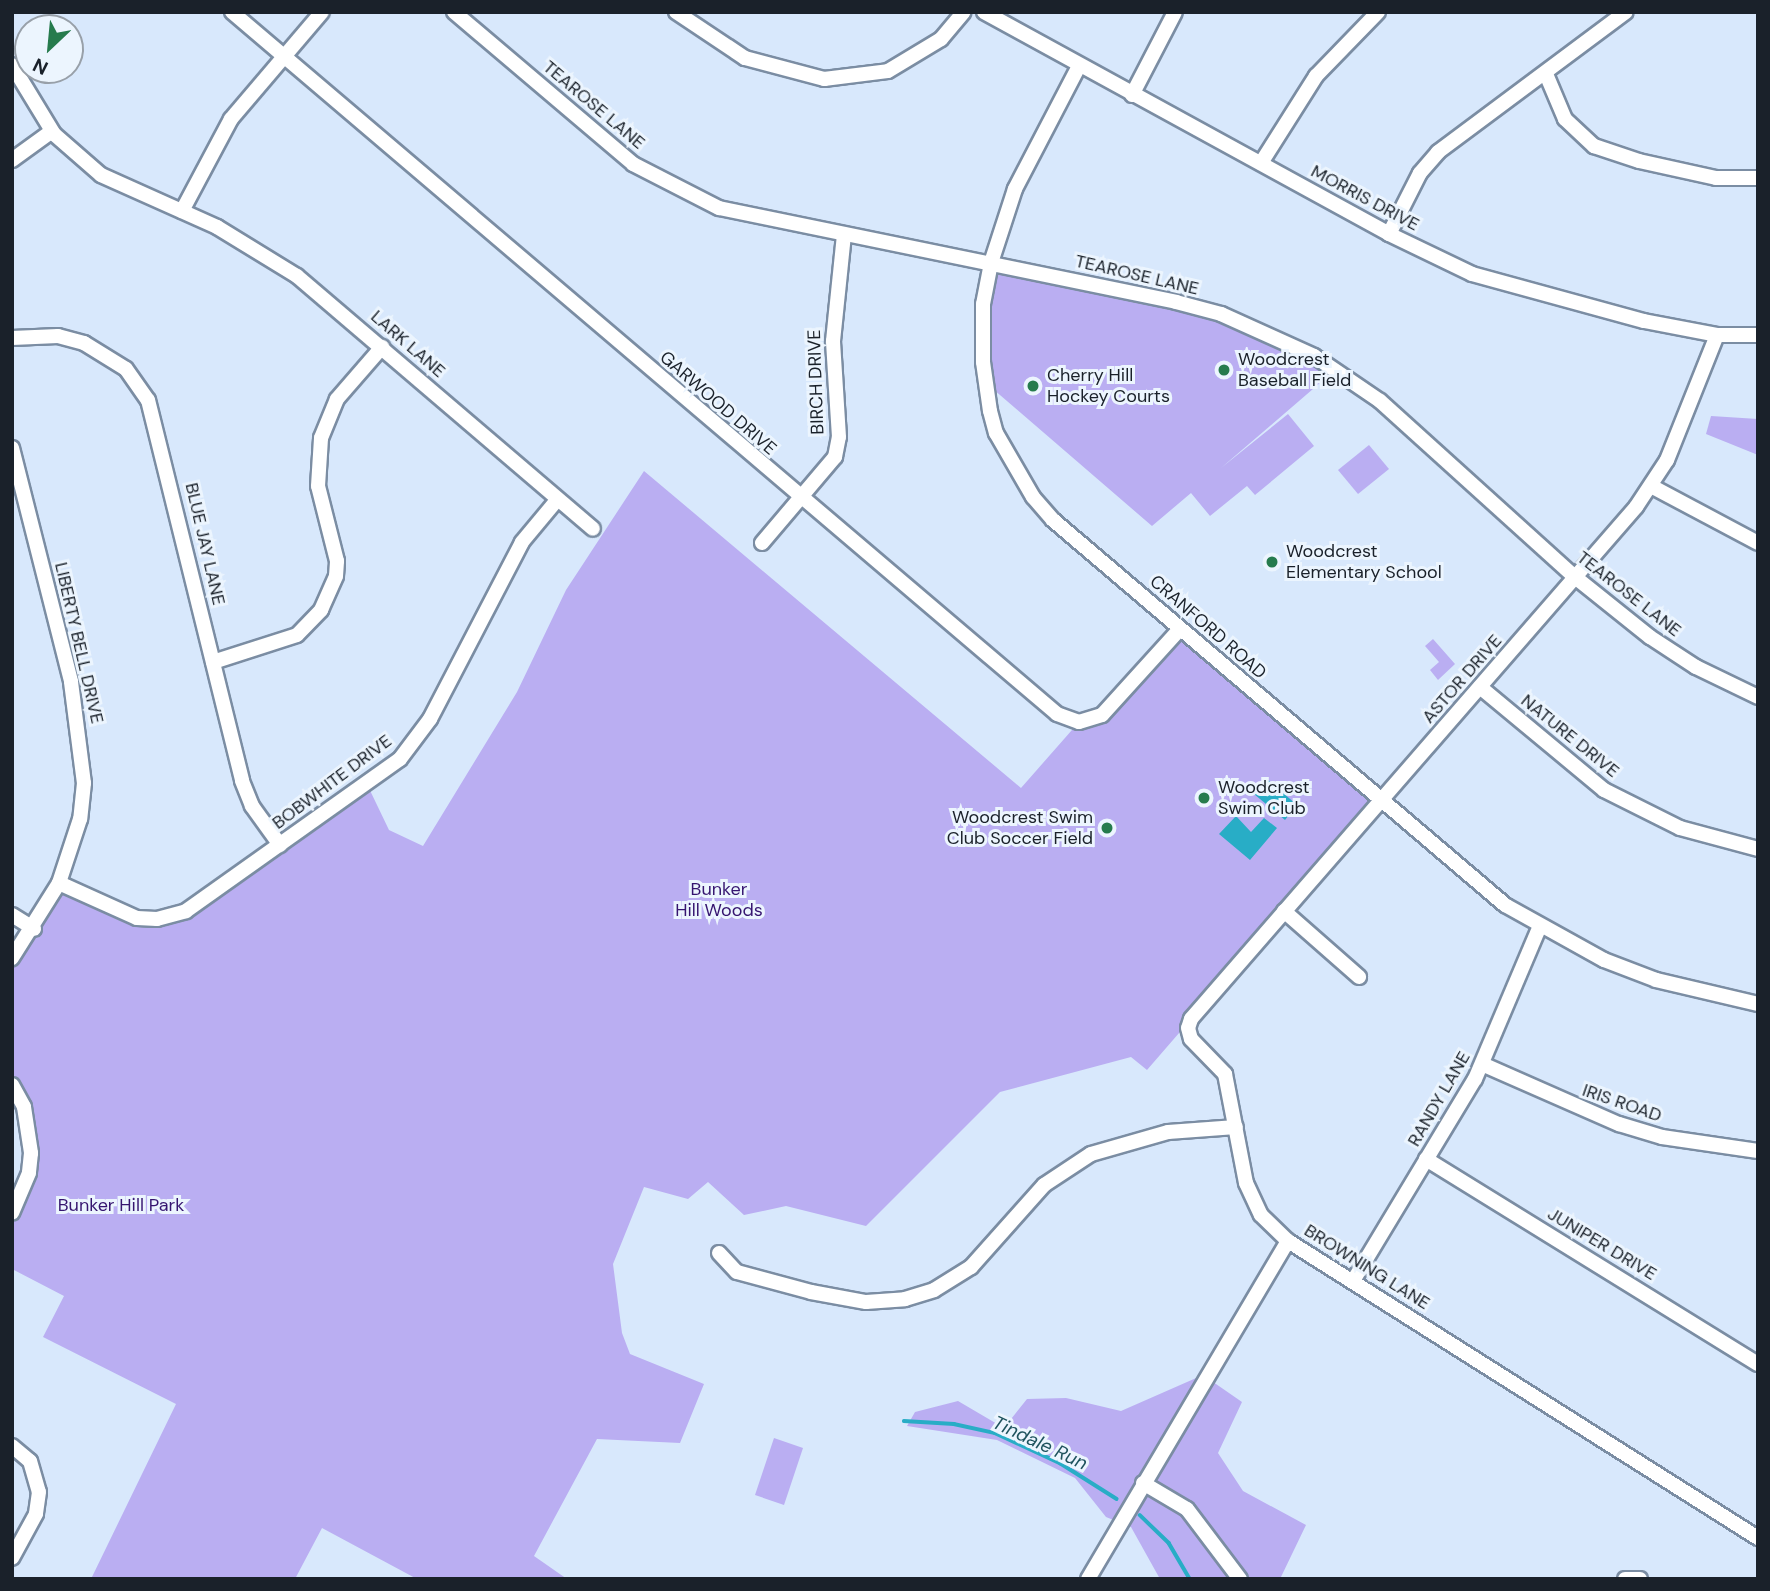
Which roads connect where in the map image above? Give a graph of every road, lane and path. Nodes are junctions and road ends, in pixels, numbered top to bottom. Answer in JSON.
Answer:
{"nodes":[{"id":1,"x":232,"y":12,"type":"edge"},
{"id":2,"x":322,"y":12,"type":"edge"},
{"id":3,"x":454,"y":12,"type":"edge"},
{"id":4,"x":676,"y":12,"type":"edge"},
{"id":5,"x":964,"y":12,"type":"edge"},
{"id":6,"x":984,"y":12,"type":"edge"},
{"id":7,"x":1175,"y":12,"type":"edge"},
{"id":8,"x":1378,"y":12,"type":"edge"},
{"id":9,"x":1626,"y":12,"type":"edge"},
{"id":10,"x":283,"y":57,"type":"junction"},
{"id":11,"x":12,"y":65,"type":"edge"},
{"id":12,"x":1079,"y":66,"type":"junction"},
{"id":13,"x":1546,"y":74,"type":"junction"},
{"id":14,"x":1132,"y":95,"type":"junction"},
{"id":15,"x":52,"y":131,"type":"junction"},
{"id":16,"x":12,"y":160,"type":"edge"},
{"id":17,"x":1261,"y":163,"type":"junction"},
{"id":18,"x":1758,"y":178,"type":"edge"},
{"id":19,"x":182,"y":211,"type":"junction"},
{"id":20,"x":1389,"y":234,"type":"junction"},
{"id":21,"x":844,"y":235,"type":"junction"},
{"id":22,"x":991,"y":262,"type":"junction"},
{"id":23,"x":1717,"y":335,"type":"junction"},
{"id":24,"x":1758,"y":335,"type":"edge"},
{"id":25,"x":12,"y":338,"type":"edge"},
{"id":26,"x":383,"y":347,"type":"junction"},
{"id":27,"x":12,"y":448,"type":"edge"},
{"id":28,"x":1651,"y":486,"type":"junction"},
{"id":29,"x":799,"y":499,"type":"junction"},
{"id":30,"x":557,"y":500,"type":"junction"},
{"id":31,"x":593,"y":529,"type":"dead end"},
{"id":32,"x":762,"y":543,"type":"dead end"},
{"id":33,"x":1758,"y":543,"type":"edge"},
{"id":34,"x":1575,"y":577,"type":"junction"},
{"id":35,"x":1180,"y":629,"type":"junction"},
{"id":36,"x":213,"y":663,"type":"junction"},
{"id":37,"x":1480,"y":687,"type":"junction"},
{"id":38,"x":1758,"y":696,"type":"edge"},
{"id":39,"x":1380,"y":801,"type":"junction"},
{"id":40,"x":280,"y":845,"type":"junction"},
{"id":41,"x":1758,"y":849,"type":"edge"},
{"id":42,"x":59,"y":883,"type":"junction"},
{"id":43,"x":1284,"y":911,"type":"junction"},
{"id":44,"x":12,"y":915,"type":"edge"},
{"id":45,"x":1540,"y":926,"type":"junction"},
{"id":46,"x":34,"y":929,"type":"junction"},
{"id":47,"x":12,"y":958,"type":"edge"},
{"id":48,"x":1359,"y":977,"type":"dead end"},
{"id":49,"x":1758,"y":1004,"type":"edge"},
{"id":50,"x":1482,"y":1064,"type":"junction"},
{"id":51,"x":12,"y":1084,"type":"edge"},
{"id":52,"x":1237,"y":1127,"type":"junction"},
{"id":53,"x":1758,"y":1151,"type":"edge"},
{"id":54,"x":1426,"y":1159,"type":"junction"},
{"id":55,"x":12,"y":1213,"type":"edge"},
{"id":56,"x":1288,"y":1241,"type":"junction"},
{"id":57,"x":719,"y":1253,"type":"dead end"},
{"id":58,"x":1353,"y":1281,"type":"junction"},
{"id":59,"x":1755,"y":1358,"type":"edge"},
{"id":60,"x":12,"y":1446,"type":"edge"},
{"id":61,"x":1143,"y":1483,"type":"junction"},
{"id":62,"x":1758,"y":1538,"type":"edge"},
{"id":63,"x":12,"y":1558,"type":"edge"},
{"id":64,"x":1088,"y":1579,"type":"edge"},
{"id":65,"x":1240,"y":1579,"type":"edge"},
{"id":66,"x":1625,"y":1579,"type":"edge"},
{"id":67,"x":1640,"y":1579,"type":"edge"}],
"edges":[{"from":1,"to":10,"type":"street","name":"GARWOOD DRIVE"},
{"from":2,"to":10,"type":"street"},
{"from":3,"to":21,"type":"street","name":"TEAROSE LANE"},
{"from":4,"to":5,"type":"street"},
{"from":6,"to":12,"type":"street","name":"MORRIS DRIVE"},
{"from":7,"to":14,"type":"street"},
{"from":8,"to":17,"type":"street"},
{"from":9,"to":13,"type":"street"},
{"from":10,"to":19,"type":"street"},
{"from":10,"to":29,"type":"street","name":"GARWOOD DRIVE"},
{"from":11,"to":15,"type":"street"},
{"from":12,"to":14,"type":"street","name":"MORRIS DRIVE"},
{"from":12,"to":22,"type":"street","name":"CRANFORD ROAD"},
{"from":13,"to":18,"type":"street"},
{"from":13,"to":20,"type":"street"},
{"from":14,"to":17,"type":"street","name":"MORRIS DRIVE"},
{"from":15,"to":16,"type":"street"},
{"from":15,"to":19,"type":"street","name":"LARK LANE"},
{"from":17,"to":20,"type":"street","name":"MORRIS DRIVE"},
{"from":19,"to":26,"type":"street","name":"LARK LANE"},
{"from":20,"to":23,"type":"street","name":"MORRIS DRIVE"},
{"from":21,"to":22,"type":"street","name":"TEAROSE LANE"},
{"from":21,"to":29,"type":"street","name":"BIRCH DRIVE"},
{"from":22,"to":34,"type":"street","name":"TEAROSE LANE"},
{"from":22,"to":35,"type":"street","name":"CRANFORD ROAD"},
{"from":23,"to":24,"type":"street","name":"MORRIS DRIVE"},
{"from":23,"to":28,"type":"street","name":"ASTOR DRIVE"},
{"from":25,"to":36,"type":"street","name":"BLUE JAY LANE"},
{"from":26,"to":30,"type":"street","name":"LARK LANE"},
{"from":26,"to":36,"type":"street"},
{"from":27,"to":42,"type":"street","name":"LIBERTY BELL DRIVE"},
{"from":28,"to":33,"type":"street"},
{"from":28,"to":34,"type":"street","name":"ASTOR DRIVE"},
{"from":29,"to":32,"type":"street","name":"BIRCH DRIVE"},
{"from":29,"to":35,"type":"street","name":"GARWOOD DRIVE"},
{"from":30,"to":31,"type":"street","name":"LARK LANE"},
{"from":30,"to":40,"type":"street","name":"BOBWHITE DRIVE"},
{"from":34,"to":37,"type":"street","name":"ASTOR DRIVE"},
{"from":34,"to":38,"type":"street","name":"TEAROSE LANE"},
{"from":35,"to":39,"type":"street","name":"CRANFORD ROAD"},
{"from":36,"to":40,"type":"street","name":"BLUE JAY LANE"},
{"from":37,"to":39,"type":"street","name":"ASTOR DRIVE"},
{"from":37,"to":41,"type":"street","name":"NATURE DRIVE"},
{"from":39,"to":43,"type":"street","name":"ASTOR DRIVE"},
{"from":39,"to":45,"type":"street","name":"CRANFORD ROAD"},
{"from":40,"to":42,"type":"street","name":"BOBWHITE DRIVE"},
{"from":42,"to":46,"type":"street","name":"LIBERTY BELL DRIVE"},
{"from":43,"to":48,"type":"street"},
{"from":43,"to":52,"type":"street","name":"ASTOR DRIVE"},
{"from":44,"to":46,"type":"street"},
{"from":45,"to":49,"type":"street","name":"CRANFORD ROAD"},
{"from":45,"to":50,"type":"street","name":"RANDY LANE"},
{"from":46,"to":47,"type":"street","name":"LIBERTY BELL DRIVE"},
{"from":50,"to":53,"type":"street","name":"IRIS ROAD"},
{"from":50,"to":54,"type":"street","name":"RANDY LANE"},
{"from":51,"to":55,"type":"street"},
{"from":52,"to":56,"type":"street"},
{"from":52,"to":57,"type":"street"},
{"from":54,"to":58,"type":"street","name":"RANDY LANE"},
{"from":54,"to":59,"type":"street","name":"JUNIPER DRIVE"},
{"from":56,"to":58,"type":"street","name":"BROWNING LANE"},
{"from":56,"to":61,"type":"street","name":"BROWNING LANE"},
{"from":58,"to":62,"type":"street","name":"BROWNING LANE"},
{"from":60,"to":63,"type":"street"},
{"from":61,"to":64,"type":"street","name":"BROWNING LANE"},
{"from":61,"to":65,"type":"street"},
{"from":66,"to":67,"type":"street"}]}
